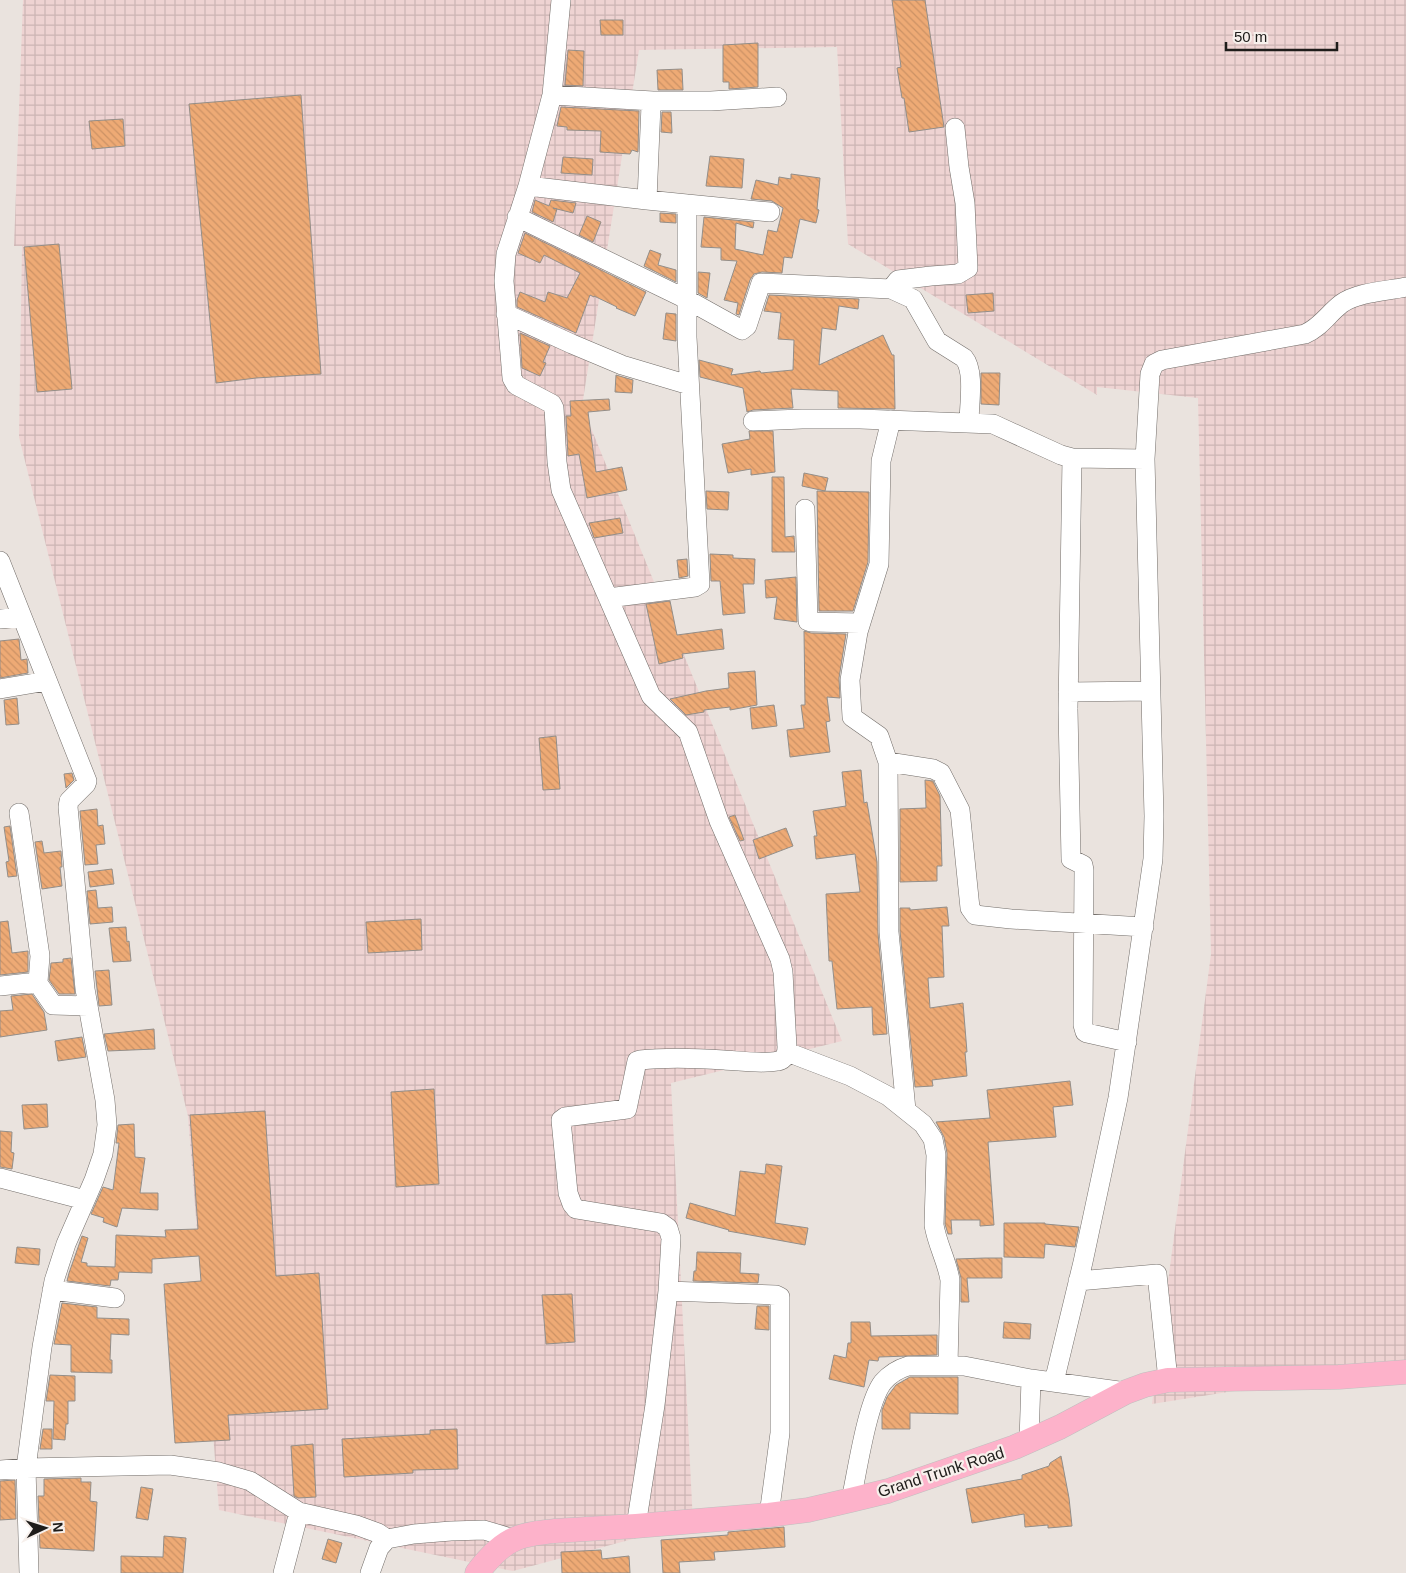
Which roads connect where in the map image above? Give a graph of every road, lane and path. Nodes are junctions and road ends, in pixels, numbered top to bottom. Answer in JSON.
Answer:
{"nodes":[{"id":1,"x":561,"y":0,"type":"edge"},
{"id":2,"x":552,"y":95,"type":"junction"},
{"id":3,"x":777,"y":97,"type":"dead end"},
{"id":4,"x":653,"y":101,"type":"junction"},
{"id":5,"x":955,"y":128,"type":"dead end"},
{"id":6,"x":528,"y":186,"type":"junction"},
{"id":7,"x":647,"y":200,"type":"junction"},
{"id":8,"x":687,"y":204,"type":"junction"},
{"id":9,"x":770,"y":212,"type":"dead end"},
{"id":10,"x":517,"y":217,"type":"junction"},
{"id":11,"x":1406,"y":287,"type":"edge"},
{"id":12,"x":891,"y":289,"type":"junction"},
{"id":13,"x":686,"y":299,"type":"junction"},
{"id":14,"x":506,"y":314,"type":"junction"},
{"id":15,"x":688,"y":385,"type":"junction"},
{"id":16,"x":891,"y":420,"type":"junction"},
{"id":17,"x":753,"y":421,"type":"dead end"},
{"id":18,"x":969,"y":422,"type":"junction"},
{"id":19,"x":1072,"y":458,"type":"junction"},
{"id":20,"x":1145,"y":459,"type":"junction"},
{"id":21,"x":805,"y":509,"type":"dead end"},
{"id":22,"x":0,"y":561,"type":"edge"},
{"id":23,"x":608,"y":598,"type":"junction"},
{"id":24,"x":22,"y":617,"type":"junction"},
{"id":25,"x":0,"y":619,"type":"edge"},
{"id":26,"x":860,"y":623,"type":"junction"},
{"id":27,"x":47,"y":681,"type":"junction"},
{"id":28,"x":0,"y":689,"type":"edge"},
{"id":29,"x":1151,"y":691,"type":"junction"},
{"id":30,"x":1068,"y":692,"type":"junction"},
{"id":31,"x":888,"y":761,"type":"junction"},
{"id":32,"x":19,"y":813,"type":"dead end"},
{"id":33,"x":1085,"y":924,"type":"junction"},
{"id":34,"x":1144,"y":927,"type":"junction"},
{"id":35,"x":38,"y":982,"type":"junction"},
{"id":36,"x":0,"y":986,"type":"edge"},
{"id":37,"x":88,"y":1006,"type":"junction"},
{"id":38,"x":1127,"y":1042,"type":"junction"},
{"id":39,"x":787,"y":1052,"type":"junction"},
{"id":40,"x":906,"y":1110,"type":"junction"},
{"id":41,"x":0,"y":1178,"type":"edge"},
{"id":42,"x":85,"y":1200,"type":"junction"},
{"id":43,"x":1078,"y":1281,"type":"junction"},
{"id":44,"x":52,"y":1290,"type":"junction"},
{"id":45,"x":668,"y":1291,"type":"junction"},
{"id":46,"x":114,"y":1298,"type":"dead end"},
{"id":47,"x":948,"y":1366,"type":"junction"},
{"id":48,"x":1406,"y":1372,"type":"edge"},
{"id":49,"x":1031,"y":1379,"type":"junction"},
{"id":50,"x":1168,"y":1380,"type":"junction"},
{"id":51,"x":1054,"y":1382,"type":"junction"},
{"id":52,"x":1126,"y":1392,"type":"junction"},
{"id":53,"x":1029,"y":1441,"type":"junction"},
{"id":54,"x":26,"y":1468,"type":"junction"},
{"id":55,"x":0,"y":1470,"type":"edge"},
{"id":56,"x":851,"y":1500,"type":"junction"},
{"id":57,"x":299,"y":1512,"type":"junction"},
{"id":58,"x":769,"y":1515,"type":"junction"},
{"id":59,"x":636,"y":1526,"type":"junction"},
{"id":60,"x":387,"y":1539,"type":"junction"},
{"id":61,"x":514,"y":1539,"type":"junction"},
{"id":62,"x":29,"y":1573,"type":"edge"},
{"id":63,"x":283,"y":1573,"type":"edge"},
{"id":64,"x":370,"y":1573,"type":"edge"},
{"id":65,"x":477,"y":1573,"type":"edge"}],
"edges":[{"from":1,"to":2,"type":"street"},
{"from":2,"to":4,"type":"street"},
{"from":2,"to":6,"type":"street"},
{"from":3,"to":4,"type":"street"},
{"from":4,"to":7,"type":"street"},
{"from":5,"to":12,"type":"street"},
{"from":6,"to":7,"type":"street"},
{"from":6,"to":10,"type":"street"},
{"from":7,"to":8,"type":"street"},
{"from":8,"to":9,"type":"street"},
{"from":8,"to":13,"type":"street"},
{"from":10,"to":13,"type":"street"},
{"from":10,"to":14,"type":"street"},
{"from":11,"to":20,"type":"street"},
{"from":12,"to":13,"type":"street"},
{"from":12,"to":18,"type":"street"},
{"from":13,"to":15,"type":"street"},
{"from":14,"to":15,"type":"street"},
{"from":14,"to":23,"type":"street"},
{"from":15,"to":23,"type":"street"},
{"from":16,"to":17,"type":"street"},
{"from":16,"to":18,"type":"street"},
{"from":16,"to":26,"type":"street"},
{"from":18,"to":19,"type":"street"},
{"from":19,"to":20,"type":"street"},
{"from":19,"to":30,"type":"street"},
{"from":20,"to":29,"type":"street"},
{"from":21,"to":26,"type":"street"},
{"from":22,"to":24,"type":"street"},
{"from":23,"to":39,"type":"street"},
{"from":24,"to":25,"type":"street"},
{"from":24,"to":27,"type":"street"},
{"from":26,"to":31,"type":"street"},
{"from":27,"to":28,"type":"street"},
{"from":27,"to":37,"type":"street"},
{"from":29,"to":30,"type":"street"},
{"from":29,"to":34,"type":"street"},
{"from":30,"to":33,"type":"street"},
{"from":31,"to":33,"type":"street"},
{"from":31,"to":40,"type":"street"},
{"from":32,"to":35,"type":"street"},
{"from":33,"to":34,"type":"street"},
{"from":33,"to":38,"type":"street"},
{"from":34,"to":38,"type":"street"},
{"from":35,"to":36,"type":"street"},
{"from":35,"to":37,"type":"street"},
{"from":37,"to":42,"type":"street"},
{"from":38,"to":43,"type":"street"},
{"from":39,"to":40,"type":"street"},
{"from":39,"to":45,"type":"street"},
{"from":40,"to":47,"type":"street"},
{"from":41,"to":42,"type":"street"},
{"from":42,"to":44,"type":"street"},
{"from":43,"to":50,"type":"street"},
{"from":43,"to":51,"type":"street"},
{"from":44,"to":46,"type":"street"},
{"from":44,"to":54,"type":"street"},
{"from":45,"to":58,"type":"street"},
{"from":45,"to":59,"type":"street"},
{"from":47,"to":49,"type":"street"},
{"from":47,"to":56,"type":"street"},
{"from":48,"to":50,"type":"main road","name":"Grand Trunk Road"},
{"from":49,"to":51,"type":"street"},
{"from":49,"to":53,"type":"street"},
{"from":50,"to":52,"type":"main road","name":"Grand Trunk Road"},
{"from":51,"to":52,"type":"street"},
{"from":52,"to":53,"type":"main road","name":"Grand Trunk Road"},
{"from":53,"to":56,"type":"main road","name":"Grand Trunk Road"},
{"from":54,"to":55,"type":"street"},
{"from":54,"to":57,"type":"street"},
{"from":54,"to":62,"type":"street"},
{"from":56,"to":58,"type":"main road","name":"Grand Trunk Road"},
{"from":57,"to":60,"type":"street"},
{"from":57,"to":63,"type":"street"},
{"from":58,"to":59,"type":"main road","name":"Grand Trunk Road"},
{"from":59,"to":61,"type":"main road","name":"Grand Trunk Road"},
{"from":60,"to":61,"type":"street"},
{"from":60,"to":64,"type":"street"},
{"from":61,"to":65,"type":"main road","name":"Grand Trunk Road"}]}
